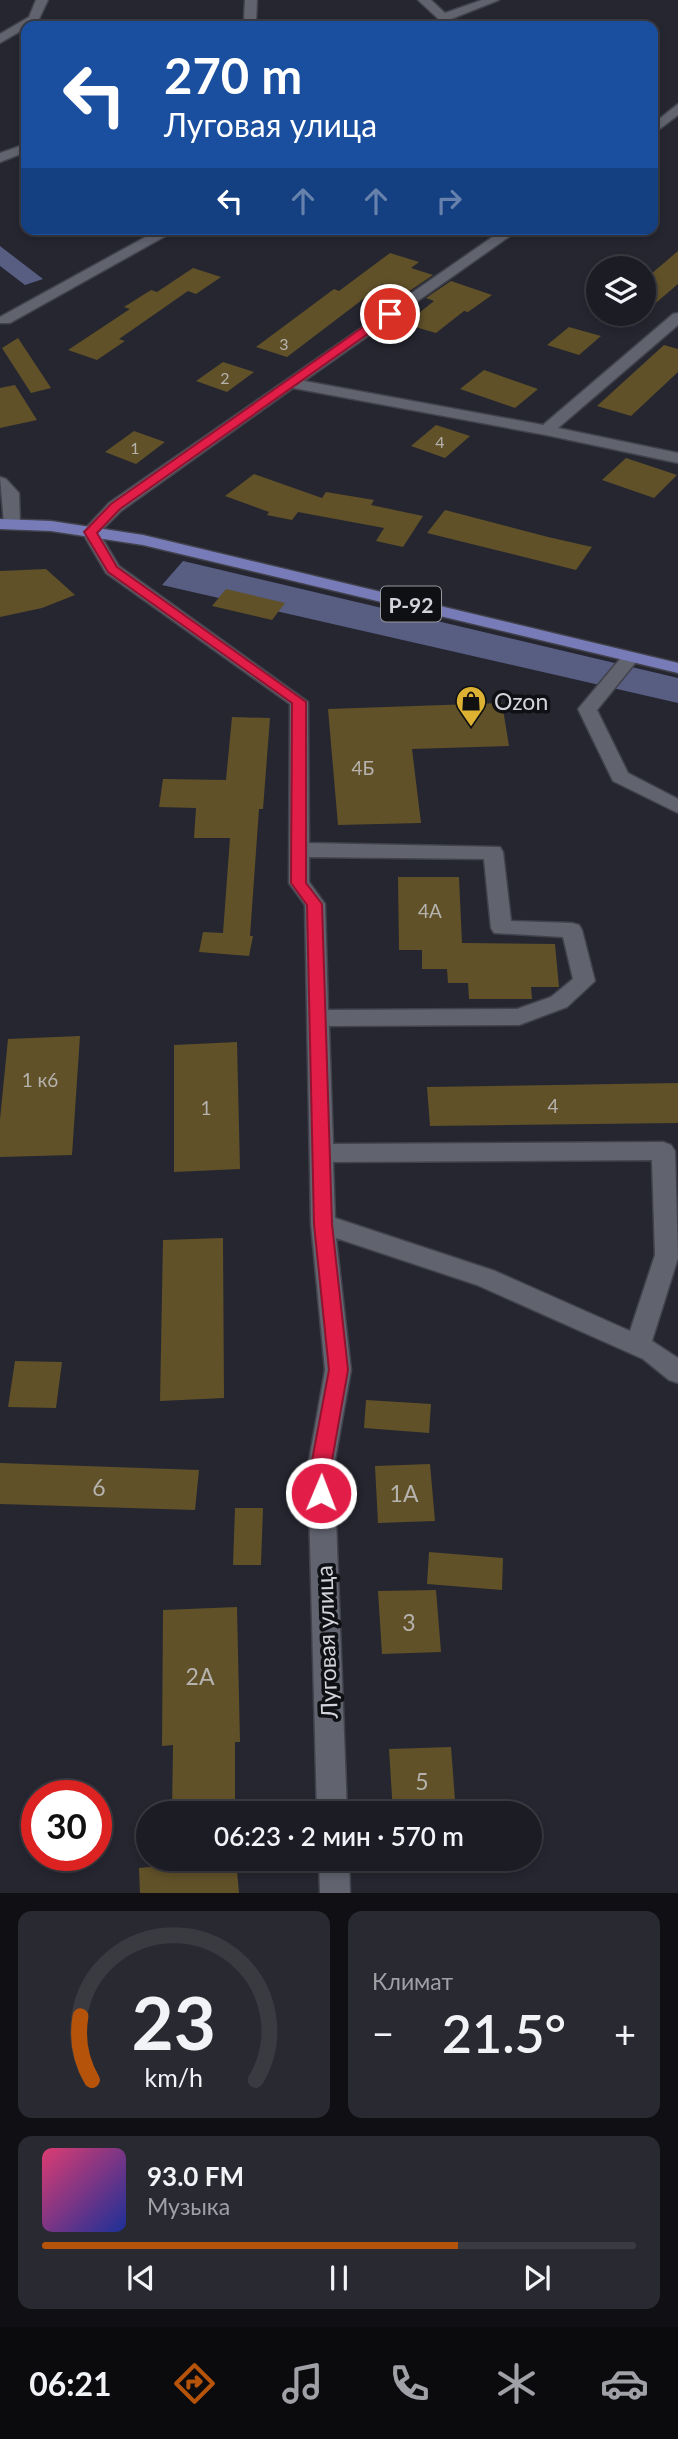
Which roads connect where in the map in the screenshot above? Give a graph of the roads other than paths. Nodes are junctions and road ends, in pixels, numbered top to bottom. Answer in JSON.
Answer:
{"nodes":[{"id":1,"x":42,"y":0,"type":"edge"},
{"id":2,"x":251,"y":0,"type":"edge"},
{"id":3,"x":424,"y":0,"type":"edge"},
{"id":4,"x":493,"y":0,"type":"edge"},
{"id":5,"x":31,"y":21,"type":"edge"},
{"id":6,"x":250,"y":21,"type":"edge"},
{"id":7,"x":446,"y":21,"type":"edge"},
{"id":8,"x":449,"y":21,"type":"edge"},
{"id":9,"x":21,"y":27,"type":"edge"},
{"id":10,"x":0,"y":39,"type":"edge"},
{"id":11,"x":678,"y":108,"type":"edge"},
{"id":12,"x":658,"y":126,"type":"edge"},
{"id":13,"x":21,"y":150,"type":"edge"},
{"id":14,"x":0,"y":158,"type":"edge"},
{"id":15,"x":160,"y":235,"type":"edge"},
{"id":16,"x":504,"y":235,"type":"edge"},
{"id":17,"x":678,"y":317,"type":"edge"},
{"id":18,"x":2,"y":320,"type":"edge"},
{"id":19,"x":290,"y":383,"type":"junction"},
{"id":20,"x":546,"y":430,"type":"junction"},
{"id":21,"x":678,"y":458,"type":"edge"},
{"id":22,"x":0,"y":482,"type":"edge"},
{"id":23,"x":6,"y":524,"type":"edge"},
{"id":24,"x":90,"y":532,"type":"junction"},
{"id":25,"x":631,"y":657,"type":"junction"},
{"id":26,"x":678,"y":668,"type":"edge"},
{"id":27,"x":678,"y":807,"type":"edge"},
{"id":28,"x":299,"y":850,"type":"junction"},
{"id":29,"x":318,"y":1018,"type":"junction"},
{"id":30,"x":320,"y":1153,"type":"junction"},
{"id":31,"x":323,"y":1224,"type":"junction"},
{"id":32,"x":638,"y":1346,"type":"junction"},
{"id":33,"x":678,"y":1372,"type":"edge"},
{"id":34,"x":332,"y":1801,"type":"edge"},
{"id":35,"x":334,"y":1871,"type":"edge"},
{"id":36,"x":335,"y":1893,"type":"edge"}],
"edges":[{"from":1,"to":5,"type":"street"},
{"from":2,"to":6,"type":"street"},
{"from":3,"to":7,"type":"street"},
{"from":4,"to":8,"type":"street"},
{"from":9,"to":10,"type":"street"},
{"from":11,"to":12,"type":"street"},
{"from":13,"to":14,"type":"street"},
{"from":15,"to":18,"type":"street"},
{"from":16,"to":19,"type":"street"},
{"from":17,"to":20,"type":"street"},
{"from":19,"to":20,"type":"street"},
{"from":19,"to":24,"type":"street"},
{"from":20,"to":21,"type":"street"},
{"from":22,"to":23,"type":"street"},
{"from":23,"to":24,"type":"main road","number":"Р-92"},
{"from":24,"to":25,"type":"main road","number":"Р-92"},
{"from":24,"to":28,"type":"street","name":"Луговая улица"},
{"from":25,"to":26,"type":"main road","number":"Р-92"},
{"from":25,"to":27,"type":"street"},
{"from":28,"to":29,"type":"street","name":"Луговая улица"},
{"from":28,"to":29,"type":"street"},
{"from":29,"to":30,"type":"street","name":"Луговая улица"},
{"from":30,"to":31,"type":"street","name":"Луговая улица"},
{"from":30,"to":32,"type":"street"},
{"from":31,"to":32,"type":"street"},
{"from":31,"to":34,"type":"street","name":"Луговая улица"},
{"from":32,"to":33,"type":"street"},
{"from":35,"to":36,"type":"street"}]}
